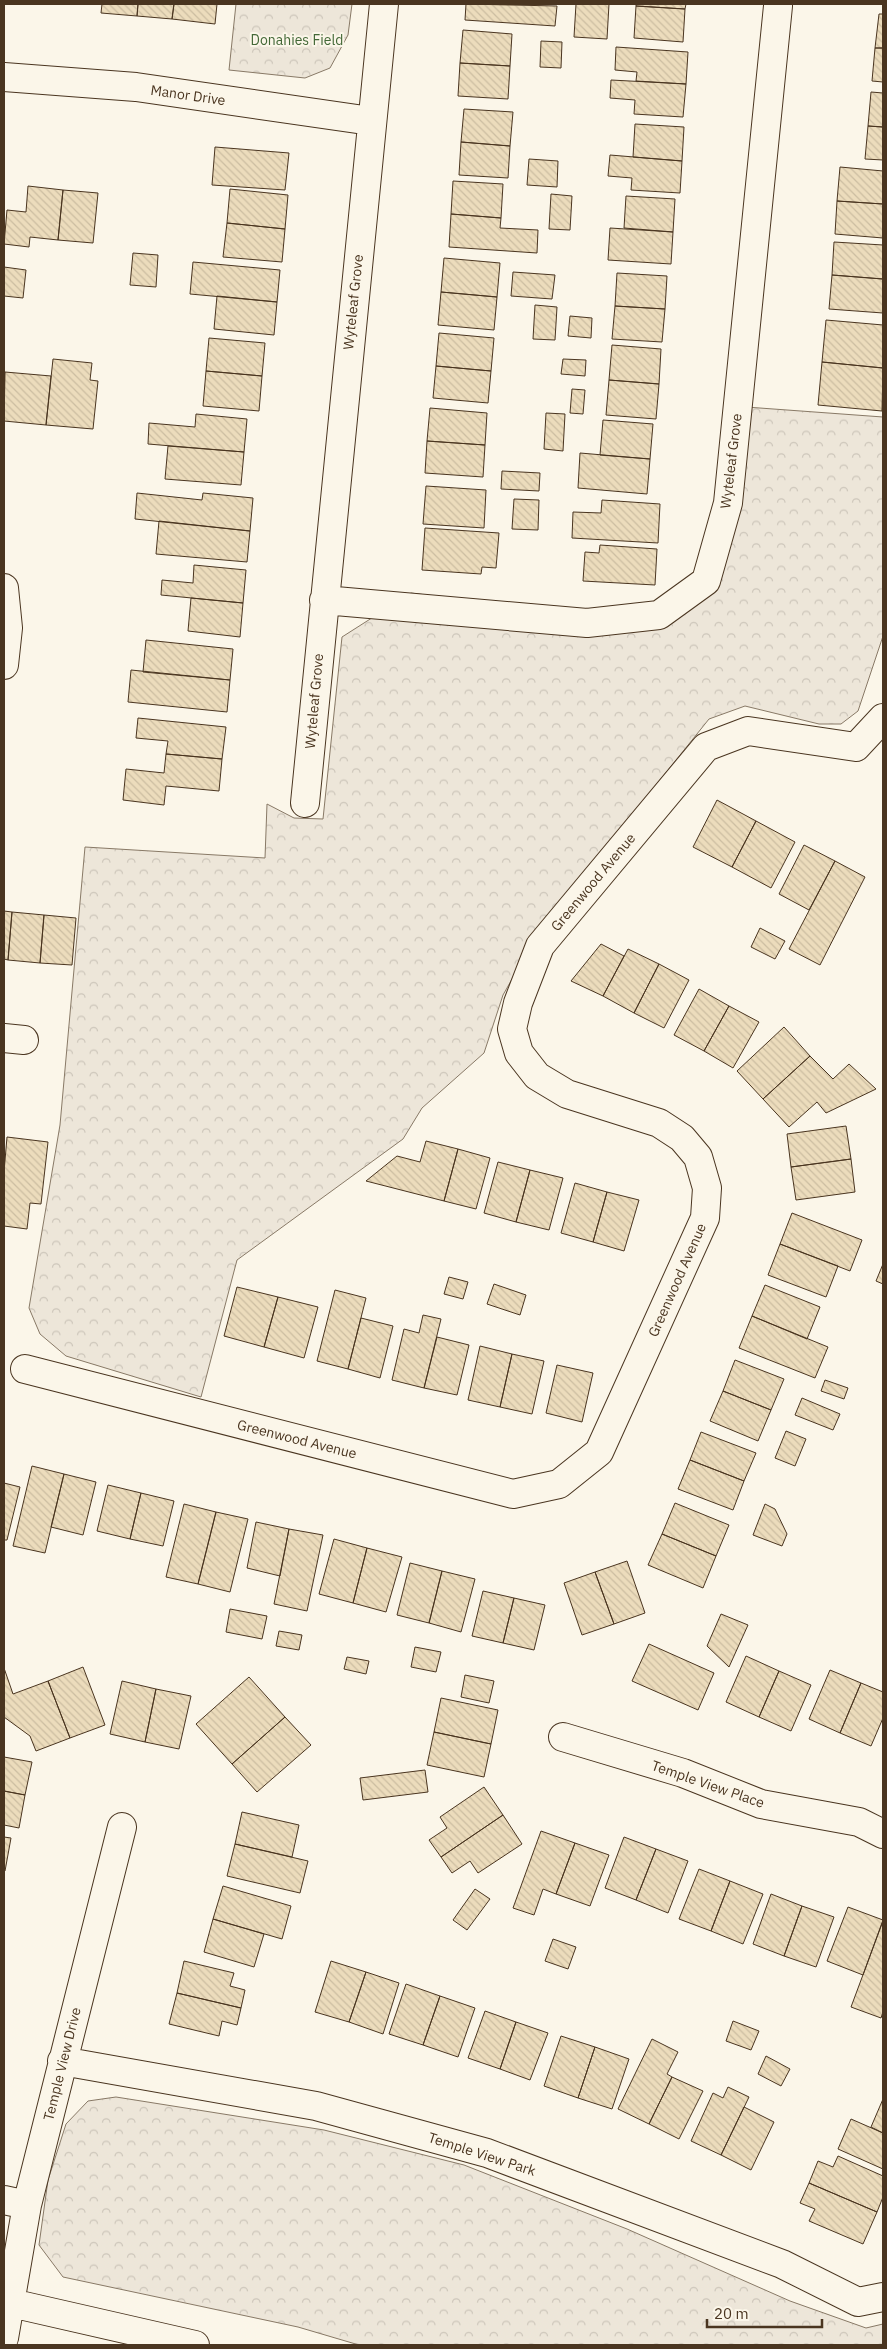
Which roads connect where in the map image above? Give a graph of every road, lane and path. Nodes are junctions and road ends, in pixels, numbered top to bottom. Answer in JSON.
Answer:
{"nodes":[{"id":1,"x":384,"y":4,"type":"edge"},
{"id":2,"x":778,"y":6,"type":"dead end"},
{"id":3,"x":4,"y":77,"type":"edge"},
{"id":4,"x":371,"y":121,"type":"junction"},
{"id":5,"x":4,"y":588,"type":"edge"},
{"id":6,"x":324,"y":600,"type":"junction"},
{"id":7,"x":4,"y":665,"type":"edge"},
{"id":8,"x":883,"y":718,"type":"edge"},
{"id":9,"x":305,"y":803,"type":"dead end"},
{"id":10,"x":26,"y":1369,"type":"dead end"},
{"id":11,"x":563,"y":1737,"type":"dead end"},
{"id":12,"x":122,"y":1827,"type":"dead end"},
{"id":13,"x":883,"y":1834,"type":"edge"},
{"id":14,"x":62,"y":2061,"type":"junction"},
{"id":15,"x":16,"y":2202,"type":"edge"},
{"id":16,"x":883,"y":2297,"type":"edge"},
{"id":17,"x":11,"y":2303,"type":"junction"},
{"id":18,"x":4,"y":2338,"type":"edge"},
{"id":19,"x":195,"y":2345,"type":"edge"}],
"edges":[{"from":1,"to":4,"type":"street","name":"Wyteleaf Grove"},
{"from":2,"to":6,"type":"street","name":"Wyteleaf Grove"},
{"from":3,"to":4,"type":"street","name":"Manor Drive"},
{"from":4,"to":6,"type":"street","name":"Wyteleaf Grove"},
{"from":5,"to":7,"type":"street"},
{"from":6,"to":9,"type":"street","name":"Wyteleaf Grove"},
{"from":8,"to":10,"type":"street","name":"Greenwood Avenue"},
{"from":11,"to":13,"type":"street","name":"Temple View Place"},
{"from":12,"to":14,"type":"street","name":"Temple View Drive"},
{"from":14,"to":15,"type":"street","name":"Temple View Drive"},
{"from":14,"to":16,"type":"street","name":"Temple View Park"},
{"from":15,"to":17,"type":"street","name":"Temple View Drive"},
{"from":17,"to":18,"type":"street","name":"Temple View Drive"},
{"from":17,"to":19,"type":"street"}]}
